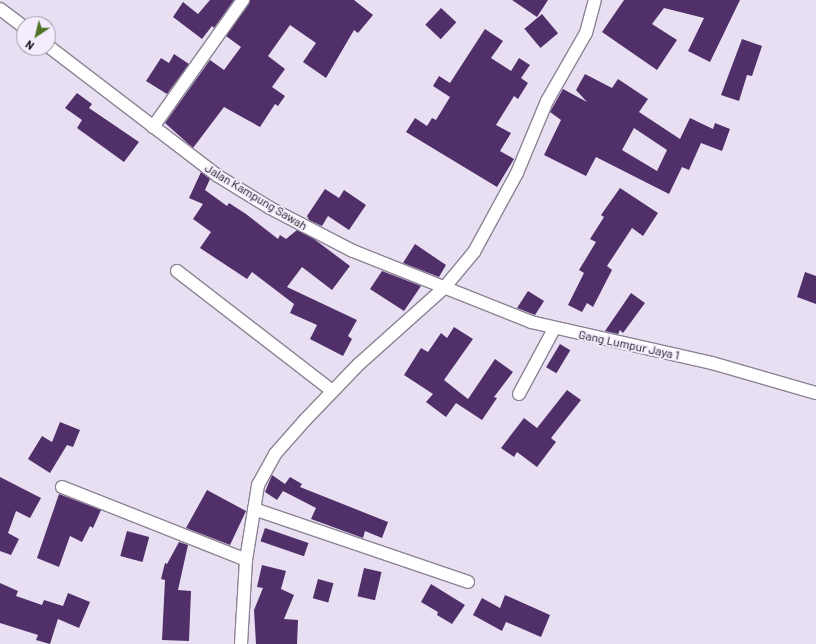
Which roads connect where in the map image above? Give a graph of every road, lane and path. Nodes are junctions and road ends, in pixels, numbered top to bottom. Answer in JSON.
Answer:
{"nodes":[{"id":1,"x":243,"y":0,"type":"edge"},
{"id":2,"x":595,"y":0,"type":"edge"},
{"id":3,"x":0,"y":9,"type":"edge"},
{"id":4,"x":16,"y":22,"type":"edge"},
{"id":5,"x":56,"y":52,"type":"edge"},
{"id":6,"x":153,"y":127,"type":"junction"},
{"id":7,"x":177,"y":271,"type":"dead end"},
{"id":8,"x":444,"y":288,"type":"junction"},
{"id":9,"x":554,"y":329,"type":"junction"},
{"id":10,"x":332,"y":391,"type":"junction"},
{"id":11,"x":816,"y":393,"type":"edge"},
{"id":12,"x":519,"y":394,"type":"dead end"},
{"id":13,"x":62,"y":487,"type":"dead end"},
{"id":14,"x":254,"y":509,"type":"junction"},
{"id":15,"x":246,"y":560,"type":"junction"},
{"id":16,"x":468,"y":582,"type":"dead end"},
{"id":17,"x":241,"y":644,"type":"edge"}],
"edges":[{"from":1,"to":6,"type":"street"},
{"from":2,"to":8,"type":"street"},
{"from":3,"to":4,"type":"street"},
{"from":5,"to":6,"type":"street","name":"Jalan Kampung Sawah"},
{"from":6,"to":8,"type":"street","name":"Jalan Kampung Sawah"},
{"from":7,"to":10,"type":"street"},
{"from":8,"to":9,"type":"street","name":"Gang Lumpur Jaya 1"},
{"from":8,"to":10,"type":"street"},
{"from":9,"to":11,"type":"street","name":"Gang Lumpur Jaya 1"},
{"from":9,"to":12,"type":"street"},
{"from":10,"to":14,"type":"street"},
{"from":13,"to":15,"type":"street"},
{"from":14,"to":15,"type":"street"},
{"from":14,"to":16,"type":"street"},
{"from":15,"to":17,"type":"street"}]}
